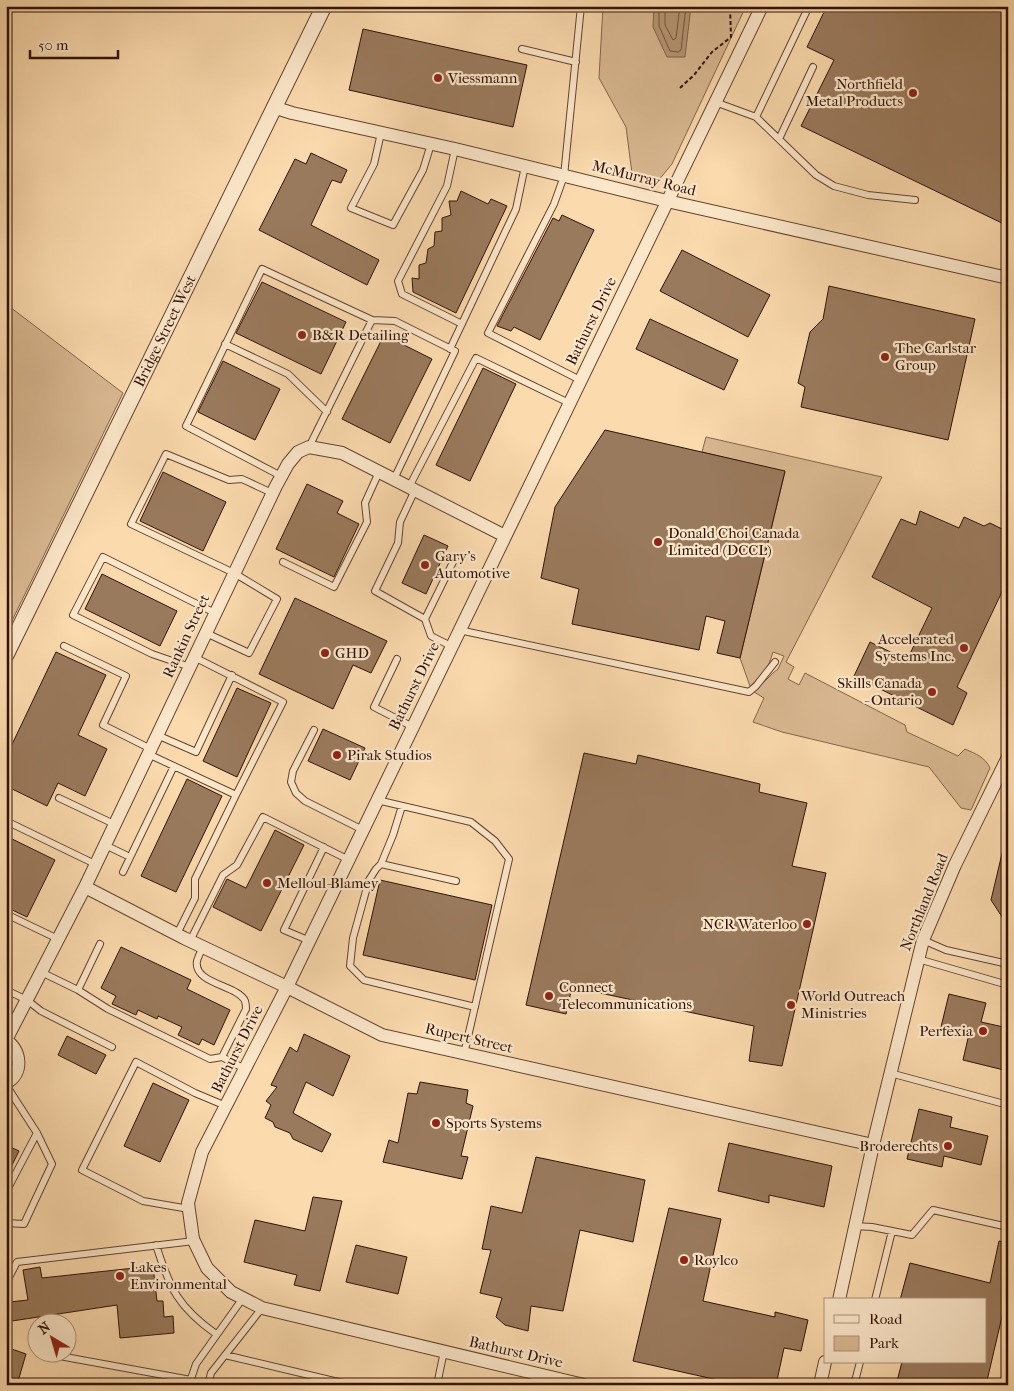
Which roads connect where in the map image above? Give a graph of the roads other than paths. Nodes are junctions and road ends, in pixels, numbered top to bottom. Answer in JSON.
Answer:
{"nodes":[{"id":1,"x":324,"y":6,"type":"edge"},
{"id":2,"x":581,"y":6,"type":"edge"},
{"id":3,"x":762,"y":6,"type":"edge"},
{"id":4,"x":809,"y":6,"type":"edge"},
{"id":5,"x":522,"y":49,"type":"dead end"},
{"id":6,"x":576,"y":62,"type":"junction"},
{"id":7,"x":813,"y":67,"type":"dead end"},
{"id":8,"x":716,"y":102,"type":"junction"},
{"id":9,"x":273,"y":107,"type":"junction"},
{"id":10,"x":756,"y":118,"type":"junction"},
{"id":11,"x":381,"y":133,"type":"junction"},
{"id":12,"x":779,"y":139,"type":"junction"},
{"id":13,"x":431,"y":144,"type":"junction"},
{"id":14,"x":455,"y":149,"type":"junction"},
{"id":15,"x":525,"y":166,"type":"junction"},
{"id":16,"x":564,"y":176,"type":"junction"},
{"id":17,"x":915,"y":200,"type":"dead end"},
{"id":18,"x":667,"y":201,"type":"junction"},
{"id":19,"x":1008,"y":278,"type":"edge"},
{"id":20,"x":372,"y":320,"type":"junction"},
{"id":21,"x":462,"y":324,"type":"junction"},
{"id":22,"x":225,"y":344,"type":"junction"},
{"id":23,"x":450,"y":350,"type":"junction"},
{"id":24,"x":580,"y":380,"type":"junction"},
{"id":25,"x":569,"y":403,"type":"junction"},
{"id":26,"x":327,"y":412,"type":"junction"},
{"id":27,"x":309,"y":447,"type":"junction"},
{"id":28,"x":379,"y":472,"type":"junction"},
{"id":29,"x":281,"y":476,"type":"junction"},
{"id":30,"x":394,"y":479,"type":"junction"},
{"id":31,"x":412,"y":488,"type":"junction"},
{"id":32,"x":272,"y":493,"type":"junction"},
{"id":33,"x":505,"y":536,"type":"junction"},
{"id":34,"x":455,"y":558,"type":"dead end"},
{"id":35,"x":282,"y":562,"type":"dead end"},
{"id":36,"x":234,"y":573,"type":"junction"},
{"id":37,"x":215,"y":612,"type":"junction"},
{"id":38,"x":425,"y":618,"type":"junction"},
{"id":39,"x":460,"y":630,"type":"junction"},
{"id":40,"x":206,"y":632,"type":"junction"},
{"id":41,"x":64,"y":646,"type":"dead end"},
{"id":42,"x":452,"y":646,"type":"junction"},
{"id":43,"x":6,"y":654,"type":"edge"},
{"id":44,"x":397,"y":659,"type":"dead end"},
{"id":45,"x":192,"y":662,"type":"junction"},
{"id":46,"x":775,"y":662,"type":"dead end"},
{"id":47,"x":232,"y":675,"type":"junction"},
{"id":48,"x":413,"y":727,"type":"junction"},
{"id":49,"x":314,"y":730,"type":"dead end"},
{"id":50,"x":157,"y":735,"type":"junction"},
{"id":51,"x":149,"y":751,"type":"junction"},
{"id":52,"x":1008,"y":758,"type":"edge"},
{"id":53,"x":174,"y":766,"type":"junction"},
{"id":54,"x":236,"y":795,"type":"junction"},
{"id":55,"x":59,"y":798,"type":"dead end"},
{"id":56,"x":377,"y":800,"type":"junction"},
{"id":57,"x":402,"y":806,"type":"junction"},
{"id":58,"x":6,"y":822,"type":"edge"},
{"id":59,"x":114,"y":824,"type":"junction"},
{"id":60,"x":363,"y":830,"type":"junction"},
{"id":61,"x":104,"y":845,"type":"junction"},
{"id":62,"x":324,"y":847,"type":"junction"},
{"id":63,"x":130,"y":857,"type":"junction"},
{"id":64,"x":349,"y":860,"type":"junction"},
{"id":65,"x":95,"y":864,"type":"junction"},
{"id":66,"x":381,"y":864,"type":"junction"},
{"id":67,"x":123,"y":872,"type":"dead end"},
{"id":68,"x":456,"y":881,"type":"dead end"},
{"id":69,"x":85,"y":887,"type":"junction"},
{"id":70,"x":6,"y":914,"type":"edge"},
{"id":71,"x":178,"y":934,"type":"junction"},
{"id":72,"x":58,"y":939,"type":"junction"},
{"id":73,"x":923,"y":940,"type":"junction"},
{"id":74,"x":190,"y":941,"type":"junction"},
{"id":75,"x":310,"y":941,"type":"junction"},
{"id":76,"x":100,"y":944,"type":"dead end"},
{"id":77,"x":203,"y":947,"type":"junction"},
{"id":78,"x":918,"y":959,"type":"junction"},
{"id":79,"x":1008,"y":964,"type":"edge"},
{"id":80,"x":41,"y":972,"type":"junction"},
{"id":81,"x":1008,"y":985,"type":"edge"},
{"id":82,"x":287,"y":987,"type":"junction"},
{"id":83,"x":6,"y":990,"type":"edge"},
{"id":84,"x":78,"y":990,"type":"junction"},
{"id":85,"x":27,"y":1000,"type":"junction"},
{"id":86,"x":475,"y":1006,"type":"junction"},
{"id":87,"x":6,"y":1040,"type":"edge"},
{"id":88,"x":112,"y":1047,"type":"dead end"},
{"id":89,"x":464,"y":1054,"type":"junction"},
{"id":90,"x":222,"y":1058,"type":"junction"},
{"id":91,"x":245,"y":1069,"type":"junction"},
{"id":92,"x":890,"y":1073,"type":"junction"},
{"id":93,"x":6,"y":1084,"type":"edge"},
{"id":94,"x":1008,"y":1105,"type":"edge"},
{"id":95,"x":226,"y":1106,"type":"junction"},
{"id":96,"x":37,"y":1133,"type":"junction"},
{"id":97,"x":873,"y":1145,"type":"junction"},
{"id":98,"x":6,"y":1192,"type":"edge"},
{"id":99,"x":189,"y":1210,"type":"junction"},
{"id":100,"x":6,"y":1224,"type":"edge"},
{"id":101,"x":855,"y":1226,"type":"junction"},
{"id":102,"x":1008,"y":1228,"type":"edge"},
{"id":103,"x":892,"y":1231,"type":"junction"},
{"id":104,"x":194,"y":1241,"type":"junction"},
{"id":105,"x":156,"y":1245,"type":"junction"},
{"id":106,"x":6,"y":1283,"type":"edge"},
{"id":107,"x":243,"y":1298,"type":"junction"},
{"id":108,"x":839,"y":1298,"type":"edge"},
{"id":109,"x":875,"y":1298,"type":"edge"},
{"id":110,"x":262,"y":1308,"type":"junction"},
{"id":111,"x":216,"y":1334,"type":"junction"},
{"id":112,"x":444,"y":1351,"type":"junction"},
{"id":113,"x":225,"y":1355,"type":"junction"},
{"id":114,"x":78,"y":1360,"type":"edge"},
{"id":115,"x":825,"y":1364,"type":"edge"},
{"id":116,"x":859,"y":1364,"type":"edge"},
{"id":117,"x":563,"y":1382,"type":"edge"},
{"id":118,"x":190,"y":1383,"type":"edge"},
{"id":119,"x":208,"y":1385,"type":"edge"},
{"id":120,"x":351,"y":1385,"type":"edge"},
{"id":121,"x":437,"y":1385,"type":"edge"},
{"id":122,"x":584,"y":1385,"type":"edge"},
{"id":123,"x":820,"y":1385,"type":"edge"},
{"id":124,"x":854,"y":1385,"type":"edge"}],
"edges":[{"from":1,"to":9,"type":"street","name":"Bridge Street West"},
{"from":2,"to":6,"type":"lane"},
{"from":3,"to":8,"type":"street","name":"Bathurst Drive"},
{"from":4,"to":10,"type":"lane"},
{"from":5,"to":6,"type":"lane"},
{"from":6,"to":16,"type":"lane"},
{"from":7,"to":12,"type":"lane"},
{"from":8,"to":10,"type":"lane"},
{"from":8,"to":18,"type":"street","name":"Bathurst Drive"},
{"from":9,"to":11,"type":"street","name":"McMurray Road"},
{"from":9,"to":43,"type":"street","name":"Bridge Street West"},
{"from":10,"to":12,"type":"lane"},
{"from":11,"to":13,"type":"street","name":"McMurray Road"},
{"from":11,"to":13,"type":"lane"},
{"from":12,"to":17,"type":"lane"},
{"from":13,"to":14,"type":"street","name":"McMurray Road"},
{"from":14,"to":15,"type":"street","name":"McMurray Road"},
{"from":14,"to":21,"type":"lane"},
{"from":15,"to":16,"type":"street","name":"McMurray Road"},
{"from":15,"to":21,"type":"lane"},
{"from":16,"to":18,"type":"street","name":"McMurray Road"},
{"from":16,"to":24,"type":"lane"},
{"from":18,"to":19,"type":"street","name":"McMurray Road"},
{"from":18,"to":24,"type":"street","name":"Bathurst Drive"},
{"from":20,"to":22,"type":"lane"},
{"from":20,"to":23,"type":"lane"},
{"from":20,"to":26,"type":"lane"},
{"from":21,"to":23,"type":"lane"},
{"from":22,"to":26,"type":"lane"},
{"from":22,"to":29,"type":"lane"},
{"from":23,"to":30,"type":"lane"},
{"from":24,"to":25,"type":"street","name":"Bathurst Drive"},
{"from":25,"to":31,"type":"lane"},
{"from":25,"to":33,"type":"street","name":"Bathurst Drive"},
{"from":26,"to":27,"type":"lane"},
{"from":27,"to":28,"type":"street"},
{"from":27,"to":29,"type":"street","name":"Rankin Street"},
{"from":28,"to":30,"type":"street"},
{"from":28,"to":35,"type":"lane"},
{"from":29,"to":32,"type":"street","name":"Rankin Street"},
{"from":30,"to":31,"type":"street"},
{"from":31,"to":33,"type":"street"},
{"from":31,"to":38,"type":"lane"},
{"from":32,"to":36,"type":"street","name":"Rankin Street"},
{"from":32,"to":36,"type":"lane"},
{"from":33,"to":39,"type":"street","name":"Bathurst Drive"},
{"from":34,"to":38,"type":"lane"},
{"from":36,"to":37,"type":"street","name":"Rankin Street"},
{"from":36,"to":40,"type":"lane"},
{"from":37,"to":40,"type":"street","name":"Rankin Street"},
{"from":37,"to":45,"type":"lane"},
{"from":38,"to":42,"type":"lane"},
{"from":39,"to":42,"type":"street","name":"Bathurst Drive"},
{"from":39,"to":46,"type":"lane"},
{"from":40,"to":45,"type":"street","name":"Rankin Street"},
{"from":41,"to":51,"type":"lane"},
{"from":42,"to":48,"type":"street","name":"Bathurst Drive"},
{"from":44,"to":48,"type":"lane"},
{"from":45,"to":47,"type":"lane"},
{"from":45,"to":50,"type":"street","name":"Rankin Street"},
{"from":47,"to":50,"type":"lane"},
{"from":47,"to":54,"type":"lane"},
{"from":48,"to":56,"type":"street","name":"Bathurst Drive"},
{"from":49,"to":60,"type":"lane"},
{"from":50,"to":51,"type":"street","name":"Rankin Street"},
{"from":51,"to":53,"type":"lane"},
{"from":51,"to":59,"type":"street","name":"Rankin Street"},
{"from":52,"to":73,"type":"street","name":"Northland Road"},
{"from":53,"to":54,"type":"lane"},
{"from":53,"to":63,"type":"lane"},
{"from":54,"to":71,"type":"lane"},
{"from":55,"to":59,"type":"lane"},
{"from":56,"to":57,"type":"lane"},
{"from":56,"to":60,"type":"street","name":"Bathurst Drive"},
{"from":57,"to":66,"type":"lane"},
{"from":57,"to":86,"type":"lane"},
{"from":58,"to":65,"type":"lane"},
{"from":59,"to":61,"type":"street","name":"Rankin Street"},
{"from":60,"to":64,"type":"street","name":"Bathurst Drive"},
{"from":61,"to":63,"type":"lane"},
{"from":61,"to":65,"type":"street","name":"Rankin Street"},
{"from":62,"to":64,"type":"lane"},
{"from":62,"to":74,"type":"lane"},
{"from":62,"to":75,"type":"lane"},
{"from":63,"to":67,"type":"lane"},
{"from":64,"to":75,"type":"street","name":"Bathurst Drive"},
{"from":65,"to":69,"type":"street","name":"Rankin Street"},
{"from":66,"to":68,"type":"lane"},
{"from":66,"to":86,"type":"lane"},
{"from":69,"to":71,"type":"street","name":"Rupert Street"},
{"from":69,"to":72,"type":"street","name":"Rankin Street"},
{"from":70,"to":72,"type":"lane"},
{"from":71,"to":74,"type":"street","name":"Rupert Street"},
{"from":72,"to":80,"type":"street","name":"Rankin Street"},
{"from":73,"to":78,"type":"street","name":"Northland Road"},
{"from":73,"to":79,"type":"lane"},
{"from":74,"to":77,"type":"street","name":"Rupert Street"},
{"from":75,"to":82,"type":"street","name":"Bathurst Drive"},
{"from":76,"to":84,"type":"lane"},
{"from":77,"to":82,"type":"street","name":"Rupert Street"},
{"from":77,"to":90,"type":"lane"},
{"from":78,"to":81,"type":"lane"},
{"from":78,"to":92,"type":"street","name":"Northland Road"},
{"from":80,"to":84,"type":"lane"},
{"from":80,"to":85,"type":"street","name":"Rankin Street"},
{"from":82,"to":89,"type":"street","name":"Rupert Street"},
{"from":82,"to":91,"type":"street","name":"Bathurst Drive"},
{"from":83,"to":85,"type":"lane"},
{"from":84,"to":90,"type":"lane"},
{"from":85,"to":87,"type":"street","name":"Rankin Street"},
{"from":85,"to":88,"type":"lane"},
{"from":86,"to":89,"type":"lane"},
{"from":87,"to":93,"type":"street","name":"Rankin Street"},
{"from":89,"to":97,"type":"street","name":"Rupert Street"},
{"from":90,"to":91,"type":"lane"},
{"from":91,"to":95,"type":"street","name":"Bathurst Drive"},
{"from":92,"to":94,"type":"lane"},
{"from":92,"to":97,"type":"street","name":"Northland Road"},
{"from":93,"to":96,"type":"lane"},
{"from":95,"to":99,"type":"street","name":"Bathurst Drive"},
{"from":95,"to":99,"type":"lane"},
{"from":96,"to":98,"type":"lane"},
{"from":96,"to":100,"type":"lane"},
{"from":97,"to":101,"type":"street","name":"Northland Road"},
{"from":99,"to":104,"type":"street","name":"Bathurst Drive"},
{"from":101,"to":103,"type":"lane"},
{"from":101,"to":108,"type":"street","name":"Northland Road"},
{"from":102,"to":103,"type":"lane"},
{"from":103,"to":109,"type":"lane"},
{"from":104,"to":105,"type":"lane"},
{"from":104,"to":107,"type":"street","name":"Bathurst Drive"},
{"from":105,"to":106,"type":"lane"},
{"from":105,"to":111,"type":"lane"},
{"from":107,"to":110,"type":"street","name":"Bathurst Drive"},
{"from":107,"to":111,"type":"lane"},
{"from":110,"to":112,"type":"street","name":"Bathurst Drive"},
{"from":110,"to":113,"type":"lane"},
{"from":111,"to":118,"type":"lane"},
{"from":112,"to":117,"type":"street","name":"Bathurst Drive"},
{"from":112,"to":121,"type":"lane"},
{"from":113,"to":119,"type":"lane"},
{"from":113,"to":120,"type":"lane"},
{"from":114,"to":118,"type":"lane"},
{"from":115,"to":123,"type":"street"},
{"from":116,"to":124,"type":"lane"},
{"from":117,"to":122,"type":"street","name":"Bathurst Drive"}]}
